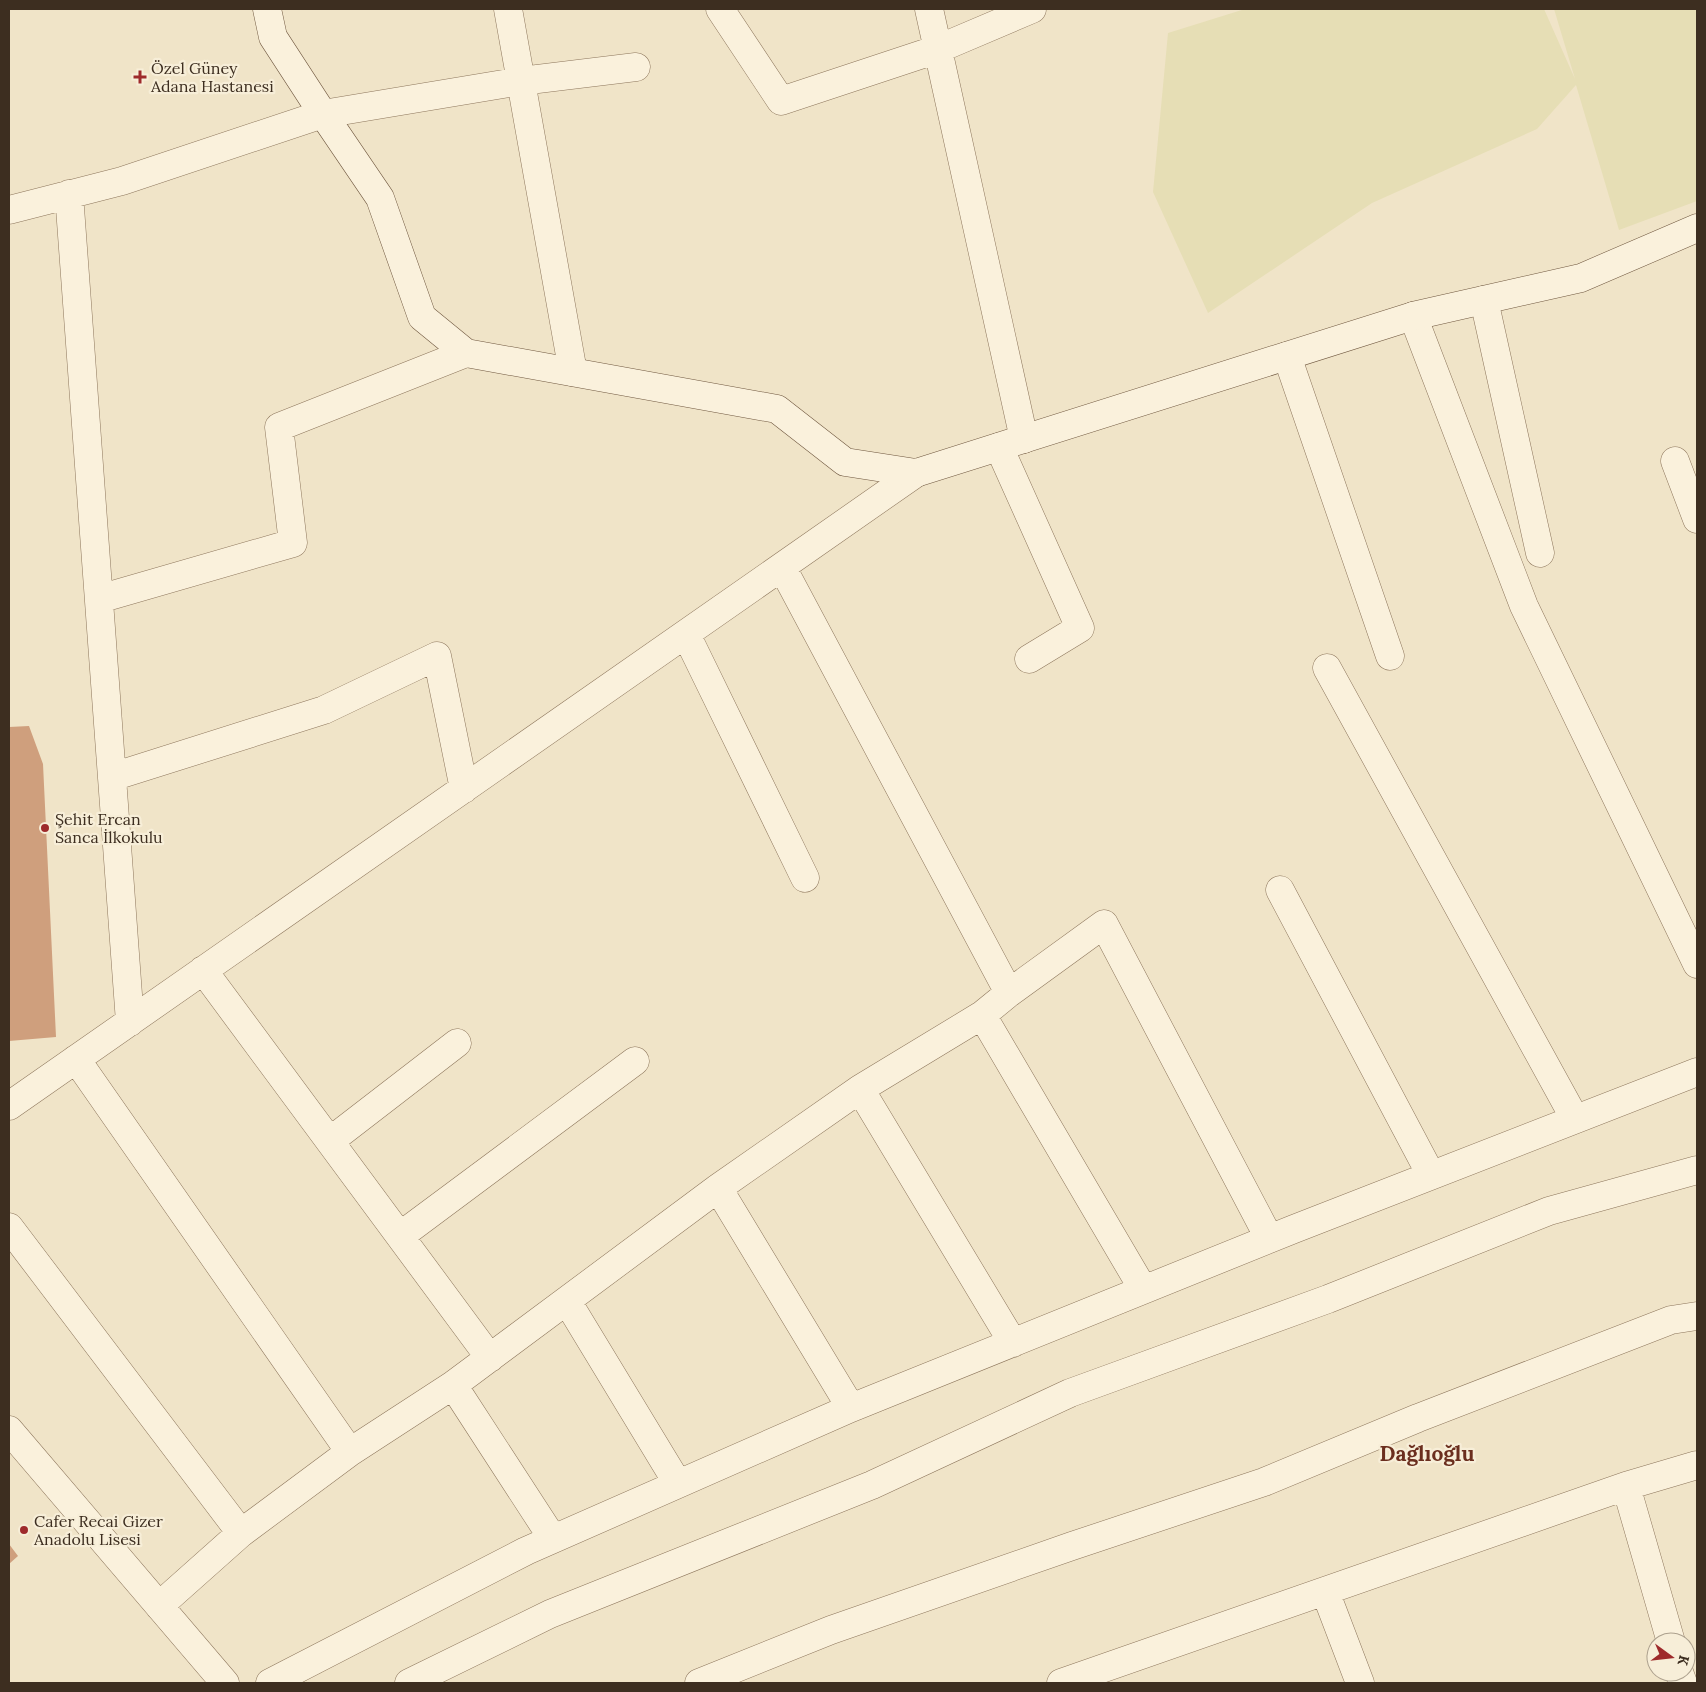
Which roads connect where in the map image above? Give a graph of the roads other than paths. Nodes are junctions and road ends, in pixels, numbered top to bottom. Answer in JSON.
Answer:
{"nodes":[{"id":1,"x":267,"y":9,"type":"edge"},
{"id":2,"x":508,"y":9,"type":"edge"},
{"id":3,"x":720,"y":9,"type":"edge"},
{"id":4,"x":929,"y":9,"type":"edge"},
{"id":5,"x":1032,"y":9,"type":"edge"},
{"id":6,"x":938,"y":49,"type":"junction"},
{"id":7,"x":636,"y":67,"type":"dead end"},
{"id":8,"x":521,"y":81,"type":"junction"},
{"id":9,"x":323,"y":114,"type":"junction"},
{"id":10,"x":69,"y":194,"type":"junction"},
{"id":11,"x":9,"y":210,"type":"edge"},
{"id":12,"x":1697,"y":228,"type":"edge"},
{"id":13,"x":1484,"y":300,"type":"junction"},
{"id":14,"x":1413,"y":316,"type":"junction"},
{"id":15,"x":466,"y":353,"type":"junction"},
{"id":16,"x":1287,"y":356,"type":"junction"},
{"id":17,"x":572,"y":372,"type":"junction"},
{"id":18,"x":1011,"y":443,"type":"junction"},
{"id":19,"x":1675,"y":461,"type":"dead end"},
{"id":20,"x":916,"y":473,"type":"junction"},
{"id":21,"x":1697,"y":519,"type":"edge"},
{"id":22,"x":1540,"y":553,"type":"dead end"},
{"id":23,"x":782,"y":566,"type":"junction"},
{"id":24,"x":99,"y":599,"type":"junction"},
{"id":25,"x":686,"y":634,"type":"junction"},
{"id":26,"x":1390,"y":656,"type":"dead end"},
{"id":27,"x":1029,"y":659,"type":"dead end"},
{"id":28,"x":1327,"y":668,"type":"dead end"},
{"id":29,"x":112,"y":777,"type":"junction"},
{"id":30,"x":464,"y":789,"type":"junction"},
{"id":31,"x":805,"y":878,"type":"dead end"},
{"id":32,"x":1280,"y":890,"type":"dead end"},
{"id":33,"x":1697,"y":964,"type":"edge"},
{"id":34,"x":203,"y":970,"type":"junction"},
{"id":35,"x":1009,"y":993,"type":"junction"},
{"id":36,"x":982,"y":1015,"type":"junction"},
{"id":37,"x":130,"y":1022,"type":"junction"},
{"id":38,"x":457,"y":1043,"type":"dead end"},
{"id":39,"x":76,"y":1059,"type":"junction"},
{"id":40,"x":635,"y":1061,"type":"dead end"},
{"id":41,"x":1697,"y":1072,"type":"edge"},
{"id":42,"x":860,"y":1089,"type":"junction"},
{"id":43,"x":9,"y":1106,"type":"edge"},
{"id":44,"x":1575,"y":1119,"type":"junction"},
{"id":45,"x":330,"y":1141,"type":"junction"},
{"id":46,"x":1697,"y":1170,"type":"edge"},
{"id":47,"x":1430,"y":1176,"type":"junction"},
{"id":48,"x":718,"y":1188,"type":"junction"},
{"id":49,"x":9,"y":1227,"type":"edge"},
{"id":50,"x":400,"y":1236,"type":"junction"},
{"id":51,"x":1269,"y":1238,"type":"junction"},
{"id":52,"x":1143,"y":1289,"type":"junction"},
{"id":53,"x":567,"y":1301,"type":"junction"},
{"id":54,"x":1697,"y":1316,"type":"edge"},
{"id":55,"x":1013,"y":1342,"type":"junction"},
{"id":56,"x":490,"y":1358,"type":"junction"},
{"id":57,"x":453,"y":1385,"type":"junction"},
{"id":58,"x":851,"y":1408,"type":"junction"},
{"id":59,"x":9,"y":1430,"type":"edge"},
{"id":60,"x":350,"y":1452,"type":"junction"},
{"id":61,"x":1697,"y":1465,"type":"edge"},
{"id":62,"x":678,"y":1484,"type":"junction"},
{"id":63,"x":1626,"y":1486,"type":"junction"},
{"id":64,"x":241,"y":1533,"type":"junction"},
{"id":65,"x":553,"y":1539,"type":"junction"},
{"id":66,"x":1325,"y":1591,"type":"junction"},
{"id":67,"x":159,"y":1606,"type":"junction"},
{"id":68,"x":1668,"y":1632,"type":"edge"},
{"id":69,"x":224,"y":1683,"type":"edge"},
{"id":70,"x":270,"y":1683,"type":"edge"},
{"id":71,"x":408,"y":1683,"type":"edge"},
{"id":72,"x":699,"y":1683,"type":"edge"},
{"id":73,"x":1061,"y":1683,"type":"edge"},
{"id":74,"x":1360,"y":1683,"type":"edge"}],
"edges":[{"from":1,"to":9,"type":"street"},
{"from":2,"to":8,"type":"street"},
{"from":3,"to":6,"type":"street"},
{"from":4,"to":6,"type":"street"},
{"from":5,"to":6,"type":"street"},
{"from":6,"to":18,"type":"street"},
{"from":7,"to":8,"type":"street"},
{"from":8,"to":9,"type":"street"},
{"from":8,"to":17,"type":"street"},
{"from":9,"to":10,"type":"street"},
{"from":9,"to":15,"type":"street"},
{"from":10,"to":11,"type":"street"},
{"from":10,"to":24,"type":"street"},
{"from":12,"to":13,"type":"street"},
{"from":13,"to":14,"type":"street"},
{"from":13,"to":22,"type":"street"},
{"from":14,"to":16,"type":"street"},
{"from":14,"to":33,"type":"street"},
{"from":15,"to":17,"type":"street"},
{"from":15,"to":24,"type":"street"},
{"from":16,"to":18,"type":"street"},
{"from":16,"to":26,"type":"street"},
{"from":17,"to":20,"type":"street"},
{"from":18,"to":20,"type":"street"},
{"from":18,"to":27,"type":"street"},
{"from":19,"to":21,"type":"street"},
{"from":20,"to":23,"type":"street"},
{"from":23,"to":25,"type":"street"},
{"from":23,"to":35,"type":"street"},
{"from":24,"to":29,"type":"street"},
{"from":25,"to":30,"type":"street"},
{"from":25,"to":31,"type":"street"},
{"from":28,"to":44,"type":"street"},
{"from":29,"to":30,"type":"street"},
{"from":29,"to":37,"type":"street"},
{"from":30,"to":34,"type":"street"},
{"from":32,"to":47,"type":"street"},
{"from":34,"to":37,"type":"street"},
{"from":34,"to":45,"type":"street"},
{"from":35,"to":36,"type":"street"},
{"from":35,"to":51,"type":"street"},
{"from":36,"to":42,"type":"street"},
{"from":36,"to":52,"type":"street"},
{"from":37,"to":39,"type":"street"},
{"from":38,"to":45,"type":"street"},
{"from":39,"to":43,"type":"street"},
{"from":39,"to":60,"type":"street"},
{"from":40,"to":50,"type":"street"},
{"from":41,"to":44,"type":"street"},
{"from":42,"to":48,"type":"street"},
{"from":42,"to":55,"type":"street"},
{"from":44,"to":47,"type":"street"},
{"from":45,"to":50,"type":"street"},
{"from":46,"to":71,"type":"street"},
{"from":47,"to":51,"type":"street"},
{"from":48,"to":53,"type":"street"},
{"from":48,"to":58,"type":"street"},
{"from":49,"to":64,"type":"street"},
{"from":50,"to":56,"type":"street"},
{"from":51,"to":52,"type":"street"},
{"from":52,"to":55,"type":"street"},
{"from":53,"to":56,"type":"street"},
{"from":53,"to":62,"type":"street"},
{"from":54,"to":72,"type":"street"},
{"from":55,"to":58,"type":"street"},
{"from":56,"to":57,"type":"street"},
{"from":57,"to":60,"type":"street"},
{"from":57,"to":65,"type":"street"},
{"from":58,"to":62,"type":"street"},
{"from":59,"to":67,"type":"street"},
{"from":60,"to":64,"type":"street"},
{"from":61,"to":63,"type":"street"},
{"from":62,"to":65,"type":"street"},
{"from":63,"to":66,"type":"street"},
{"from":63,"to":68,"type":"street"},
{"from":64,"to":67,"type":"street"},
{"from":65,"to":70,"type":"street"},
{"from":66,"to":73,"type":"street"},
{"from":66,"to":74,"type":"street"},
{"from":67,"to":69,"type":"street"}]}
